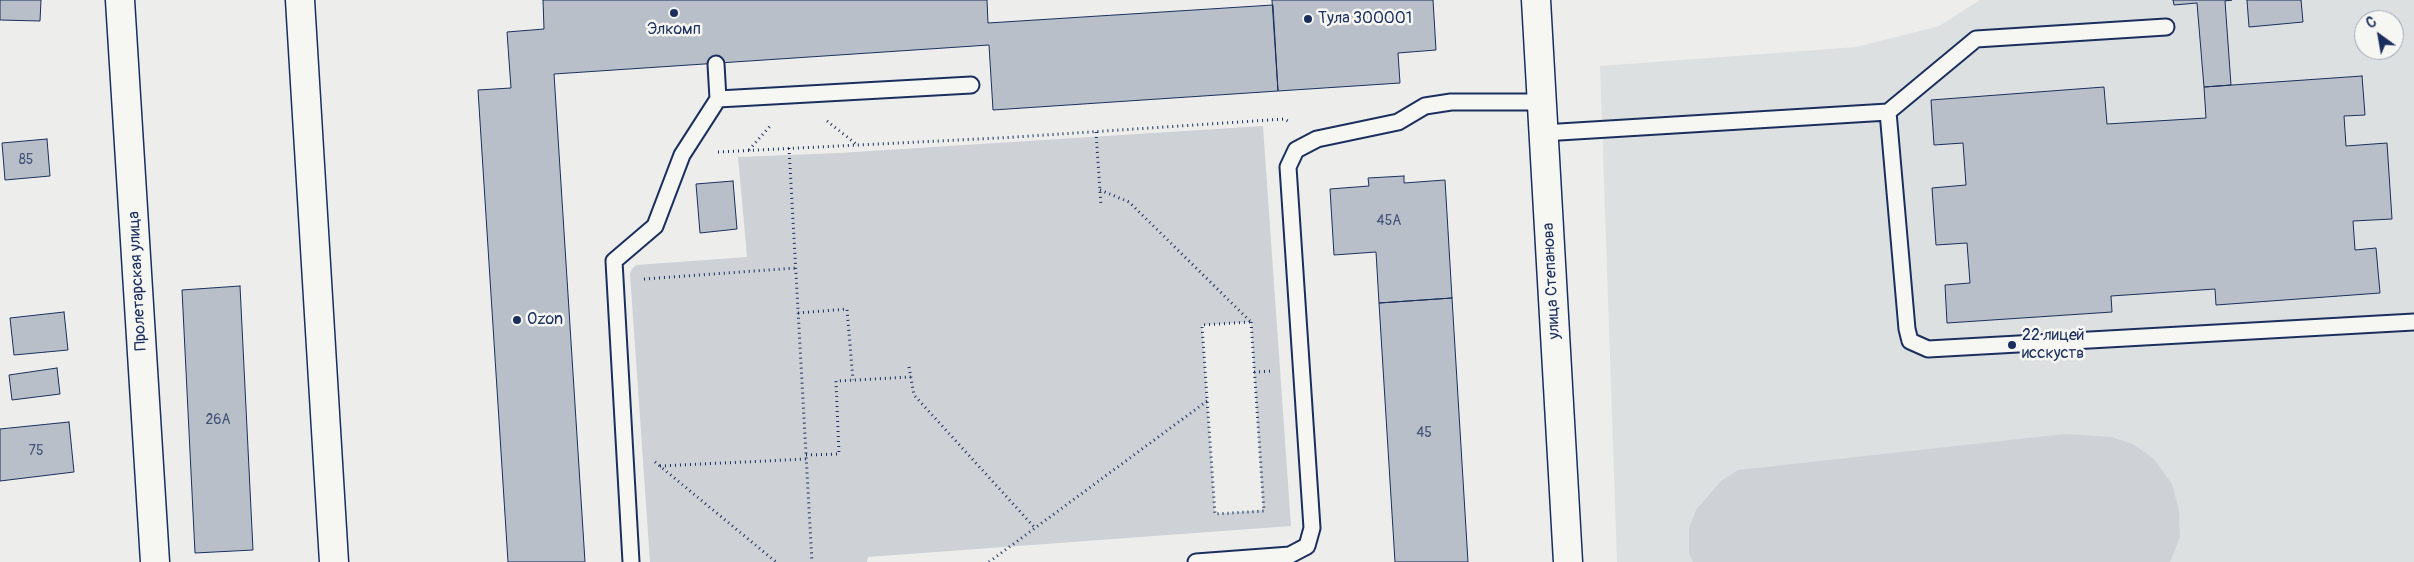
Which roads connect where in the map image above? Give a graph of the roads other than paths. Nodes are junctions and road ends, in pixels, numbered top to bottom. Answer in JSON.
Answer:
{"nodes":[{"id":1,"x":120,"y":0,"type":"edge"},
{"id":2,"x":300,"y":0,"type":"edge"},
{"id":3,"x":1536,"y":0,"type":"edge"},
{"id":4,"x":2166,"y":27,"type":"dead end"},
{"id":5,"x":716,"y":64,"type":"dead end"},
{"id":6,"x":971,"y":85,"type":"dead end"},
{"id":7,"x":718,"y":99,"type":"junction"},
{"id":8,"x":1541,"y":102,"type":"junction"},
{"id":9,"x":1888,"y":112,"type":"junction"},
{"id":10,"x":1543,"y":133,"type":"junction"},
{"id":11,"x":2414,"y":322,"type":"edge"},
{"id":12,"x":155,"y":562,"type":"edge"},
{"id":13,"x":334,"y":562,"type":"edge"},
{"id":14,"x":631,"y":562,"type":"edge"},
{"id":15,"x":1196,"y":562,"type":"edge"},
{"id":16,"x":1568,"y":562,"type":"edge"}],
"edges":[{"from":1,"to":12,"type":"main road","name":"Пролетарская улица"},
{"from":2,"to":13,"type":"main road"},
{"from":3,"to":8,"type":"main road","name":"улица Степанова"},
{"from":4,"to":9,"type":"lane"},
{"from":5,"to":7,"type":"lane"},
{"from":6,"to":7,"type":"lane"},
{"from":7,"to":14,"type":"lane"},
{"from":8,"to":10,"type":"main road","name":"улица Степанова"},
{"from":8,"to":15,"type":"lane"},
{"from":9,"to":10,"type":"lane"},
{"from":9,"to":11,"type":"lane"},
{"from":10,"to":16,"type":"main road","name":"улица Степанова"}]}
